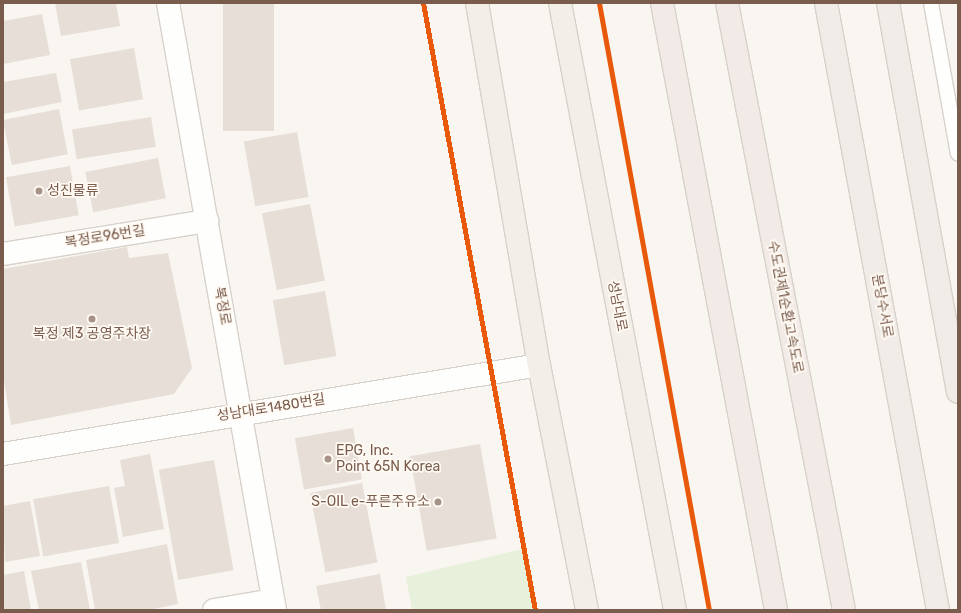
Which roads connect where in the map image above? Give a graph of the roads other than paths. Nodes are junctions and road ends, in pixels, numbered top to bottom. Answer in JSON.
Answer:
{"nodes":[{"id":1,"x":168,"y":3,"type":"edge"},
{"id":2,"x":477,"y":3,"type":"edge"},
{"id":3,"x":560,"y":3,"type":"edge"},
{"id":4,"x":662,"y":3,"type":"edge"},
{"id":5,"x":727,"y":3,"type":"edge"},
{"id":6,"x":826,"y":3,"type":"edge"},
{"id":7,"x":888,"y":3,"type":"edge"},
{"id":8,"x":931,"y":3,"type":"edge"},
{"id":9,"x":958,"y":154,"type":"edge"},
{"id":10,"x":206,"y":221,"type":"junction"},
{"id":11,"x":3,"y":254,"type":"edge"},
{"id":12,"x":540,"y":365,"type":"junction"},
{"id":13,"x":958,"y":392,"type":"edge"},
{"id":14,"x":241,"y":412,"type":"junction"},
{"id":15,"x":3,"y":454,"type":"edge"},
{"id":16,"x":274,"y":605,"type":"edge"},
{"id":17,"x":214,"y":610,"type":"edge"},
{"id":18,"x":587,"y":610,"type":"edge"},
{"id":19,"x":674,"y":610,"type":"edge"},
{"id":20,"x":776,"y":610,"type":"edge"},
{"id":21,"x":844,"y":610,"type":"edge"},
{"id":22,"x":938,"y":610,"type":"edge"}],
"edges":[{"from":1,"to":10,"type":"street","name":"복정로"},
{"from":2,"to":12,"type":"main road"},
{"from":3,"to":19,"type":"main road","name":"성남대로"},
{"from":4,"to":20,"type":"highway"},
{"from":5,"to":21,"type":"highway","name":"수도권제1순환고속도로"},
{"from":6,"to":22,"type":"highway","name":"분당수서로"},
{"from":7,"to":13,"type":"highway"},
{"from":8,"to":9,"type":"lane"},
{"from":10,"to":11,"type":"street","name":"복정로96번길"},
{"from":10,"to":14,"type":"street","name":"복정로"},
{"from":12,"to":14,"type":"street","name":"성남대로1480번길"},
{"from":12,"to":18,"type":"main road"},
{"from":14,"to":15,"type":"street","name":"성남대로1480번길"},
{"from":14,"to":16,"type":"street","name":"복정로"},
{"from":16,"to":17,"type":"street"}]}
